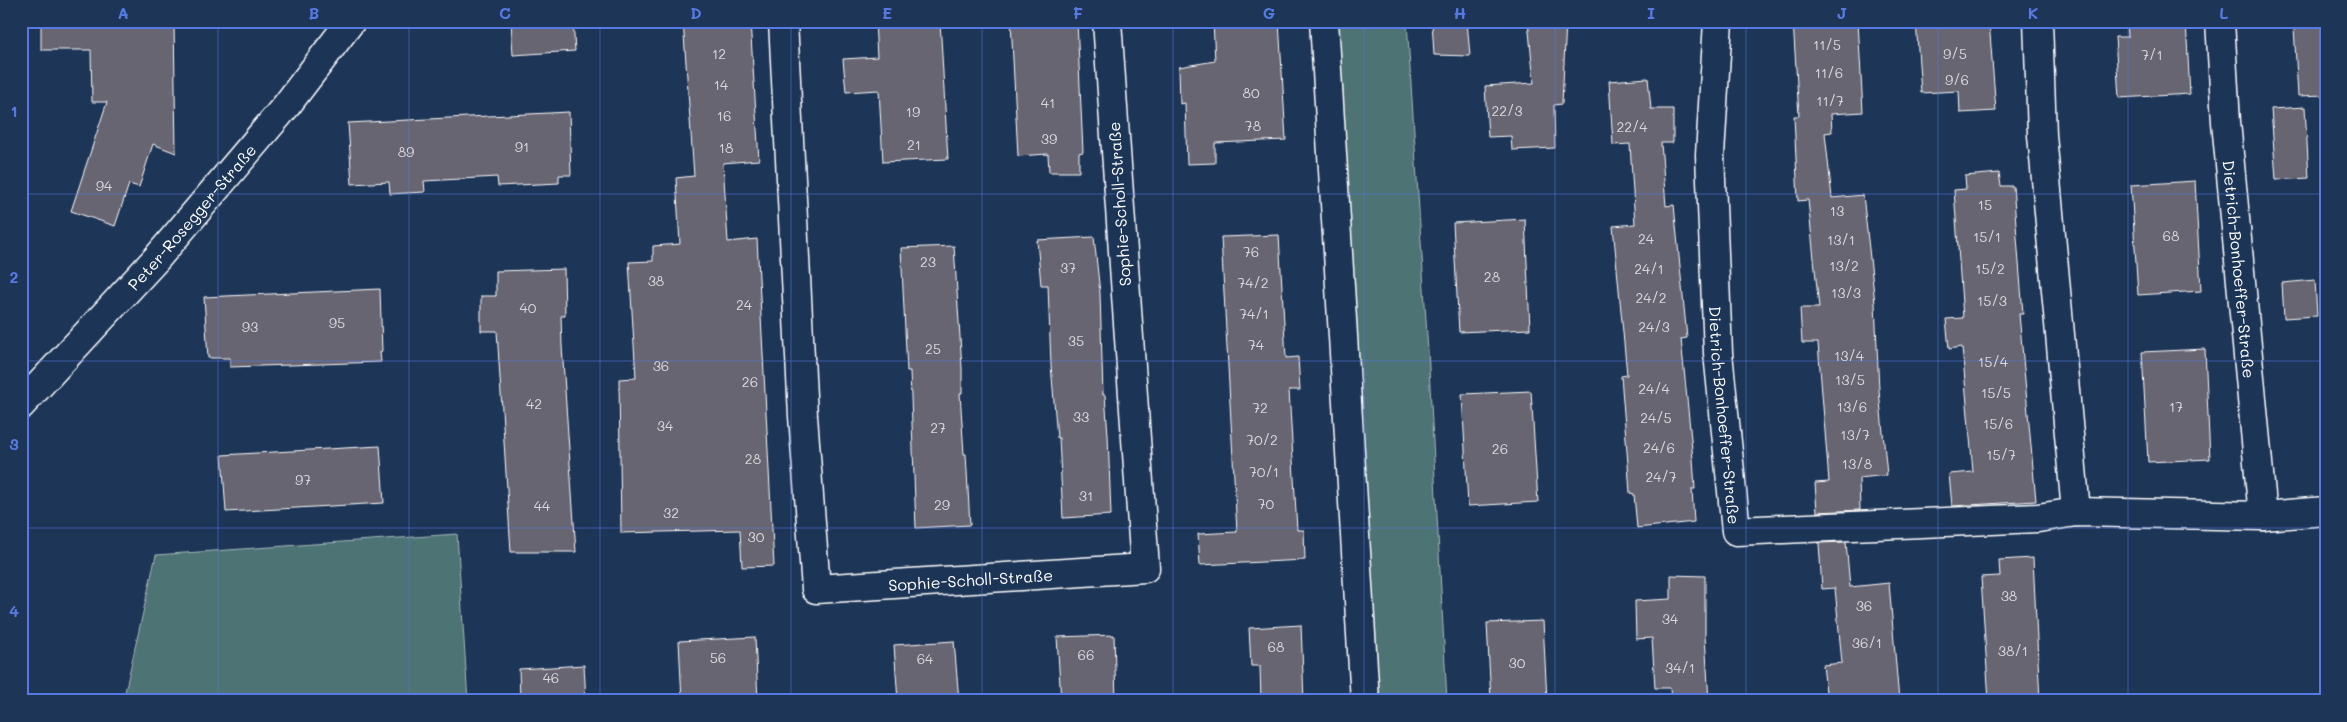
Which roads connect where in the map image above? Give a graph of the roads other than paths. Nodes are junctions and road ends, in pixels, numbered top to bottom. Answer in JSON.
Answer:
{"nodes":[{"id":1,"x":351,"y":21,"type":"edge"},
{"id":2,"x":783,"y":21,"type":"edge"},
{"id":3,"x":1106,"y":21,"type":"edge"},
{"id":4,"x":1324,"y":21,"type":"edge"},
{"id":5,"x":1718,"y":21,"type":"edge"},
{"id":6,"x":2038,"y":21,"type":"edge"},
{"id":7,"x":2220,"y":21,"type":"edge"},
{"id":8,"x":21,"y":405,"type":"edge"},
{"id":9,"x":2326,"y":511,"type":"edge"},
{"id":10,"x":2076,"y":512,"type":"junction"},
{"id":11,"x":2263,"y":516,"type":"junction"},
{"id":12,"x":1366,"y":701,"type":"edge"}],
"edges":[{"from":1,"to":8,"type":"street","name":"Peter-Rosegger-Straße"},
{"from":2,"to":3,"type":"street","name":"Sophie-Scholl-Straße"},
{"from":4,"to":12,"type":"street"},
{"from":5,"to":10,"type":"street","name":"Dietrich-Bonhoeffer-Straße"},
{"from":6,"to":10,"type":"street"},
{"from":7,"to":11,"type":"street","name":"Dietrich-Bonhoeffer-Straße"},
{"from":9,"to":11,"type":"street","name":"Dietrich-Bonhoeffer-Straße"},
{"from":10,"to":11,"type":"street","name":"Dietrich-Bonhoeffer-Straße"}]}
